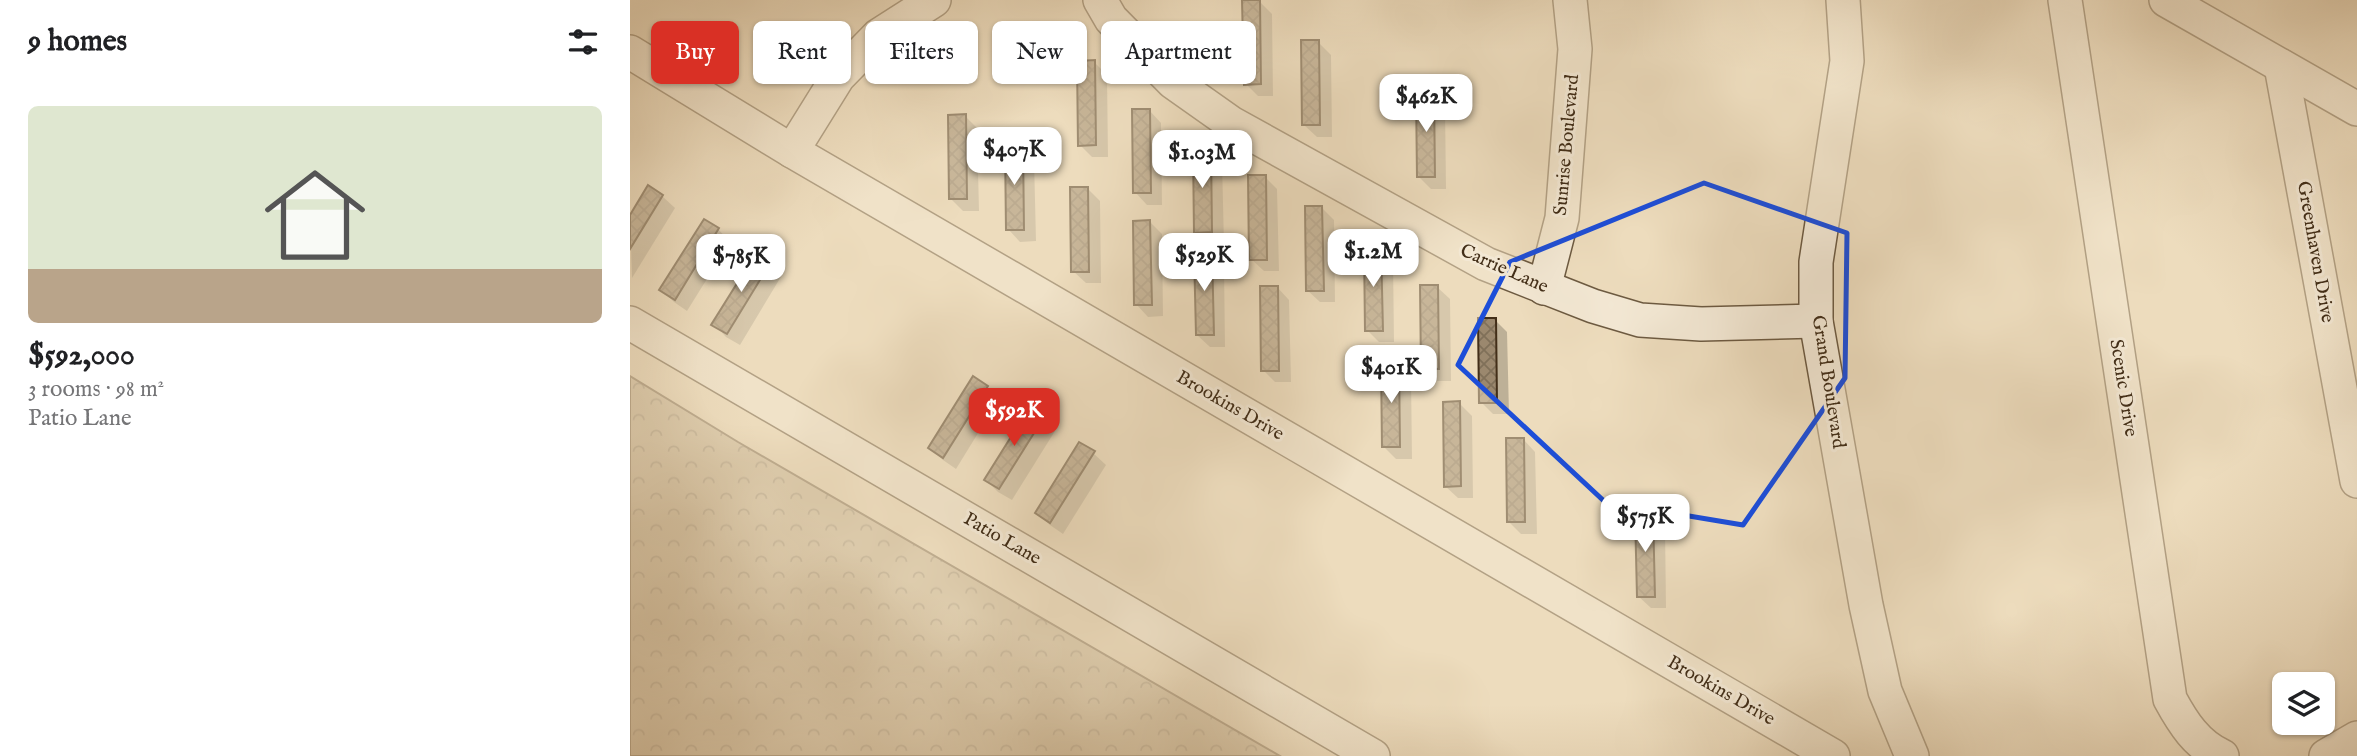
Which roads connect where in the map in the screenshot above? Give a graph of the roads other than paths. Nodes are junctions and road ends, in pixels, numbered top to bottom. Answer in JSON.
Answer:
{"nodes":[{"id":1,"x":933,"y":0,"type":"edge"},
{"id":2,"x":1100,"y":0,"type":"edge"},
{"id":3,"x":1570,"y":0,"type":"edge"},
{"id":4,"x":1843,"y":0,"type":"edge"},
{"id":5,"x":2065,"y":0,"type":"edge"},
{"id":6,"x":2166,"y":0,"type":"edge"},
{"id":7,"x":630,"y":52,"type":"edge"},
{"id":8,"x":2281,"y":66,"type":"junction"},
{"id":9,"x":2357,"y":109,"type":"edge"},
{"id":10,"x":792,"y":151,"type":"junction"},
{"id":11,"x":1544,"y":288,"type":"junction"},
{"id":12,"x":1816,"y":321,"type":"junction"},
{"id":13,"x":630,"y":323,"type":"edge"},
{"id":14,"x":2357,"y":481,"type":"edge"},
{"id":15,"x":2357,"y":738,"type":"edge"},
{"id":16,"x":1373,"y":756,"type":"edge"},
{"id":17,"x":1833,"y":756,"type":"edge"},
{"id":18,"x":1912,"y":756,"type":"edge"},
{"id":19,"x":2222,"y":756,"type":"edge"},
{"id":20,"x":2326,"y":756,"type":"edge"}],
"edges":[{"from":1,"to":10,"type":"street"},
{"from":2,"to":11,"type":"street","name":"Carrie Lane"},
{"from":3,"to":11,"type":"street","name":"Sunrise Boulevard"},
{"from":4,"to":12,"type":"street","name":"Grand Boulevard"},
{"from":5,"to":19,"type":"street","name":"Scenic Drive"},
{"from":6,"to":8,"type":"street"},
{"from":7,"to":10,"type":"street","name":"Brookins Drive"},
{"from":8,"to":9,"type":"street"},
{"from":8,"to":14,"type":"street","name":"Greenhaven Drive"},
{"from":10,"to":17,"type":"street","name":"Brookins Drive"},
{"from":11,"to":12,"type":"street","name":"Carrie Lane"},
{"from":12,"to":18,"type":"street","name":"Grand Boulevard"},
{"from":13,"to":16,"type":"street","name":"Patio Lane"},
{"from":15,"to":20,"type":"street"}]}
